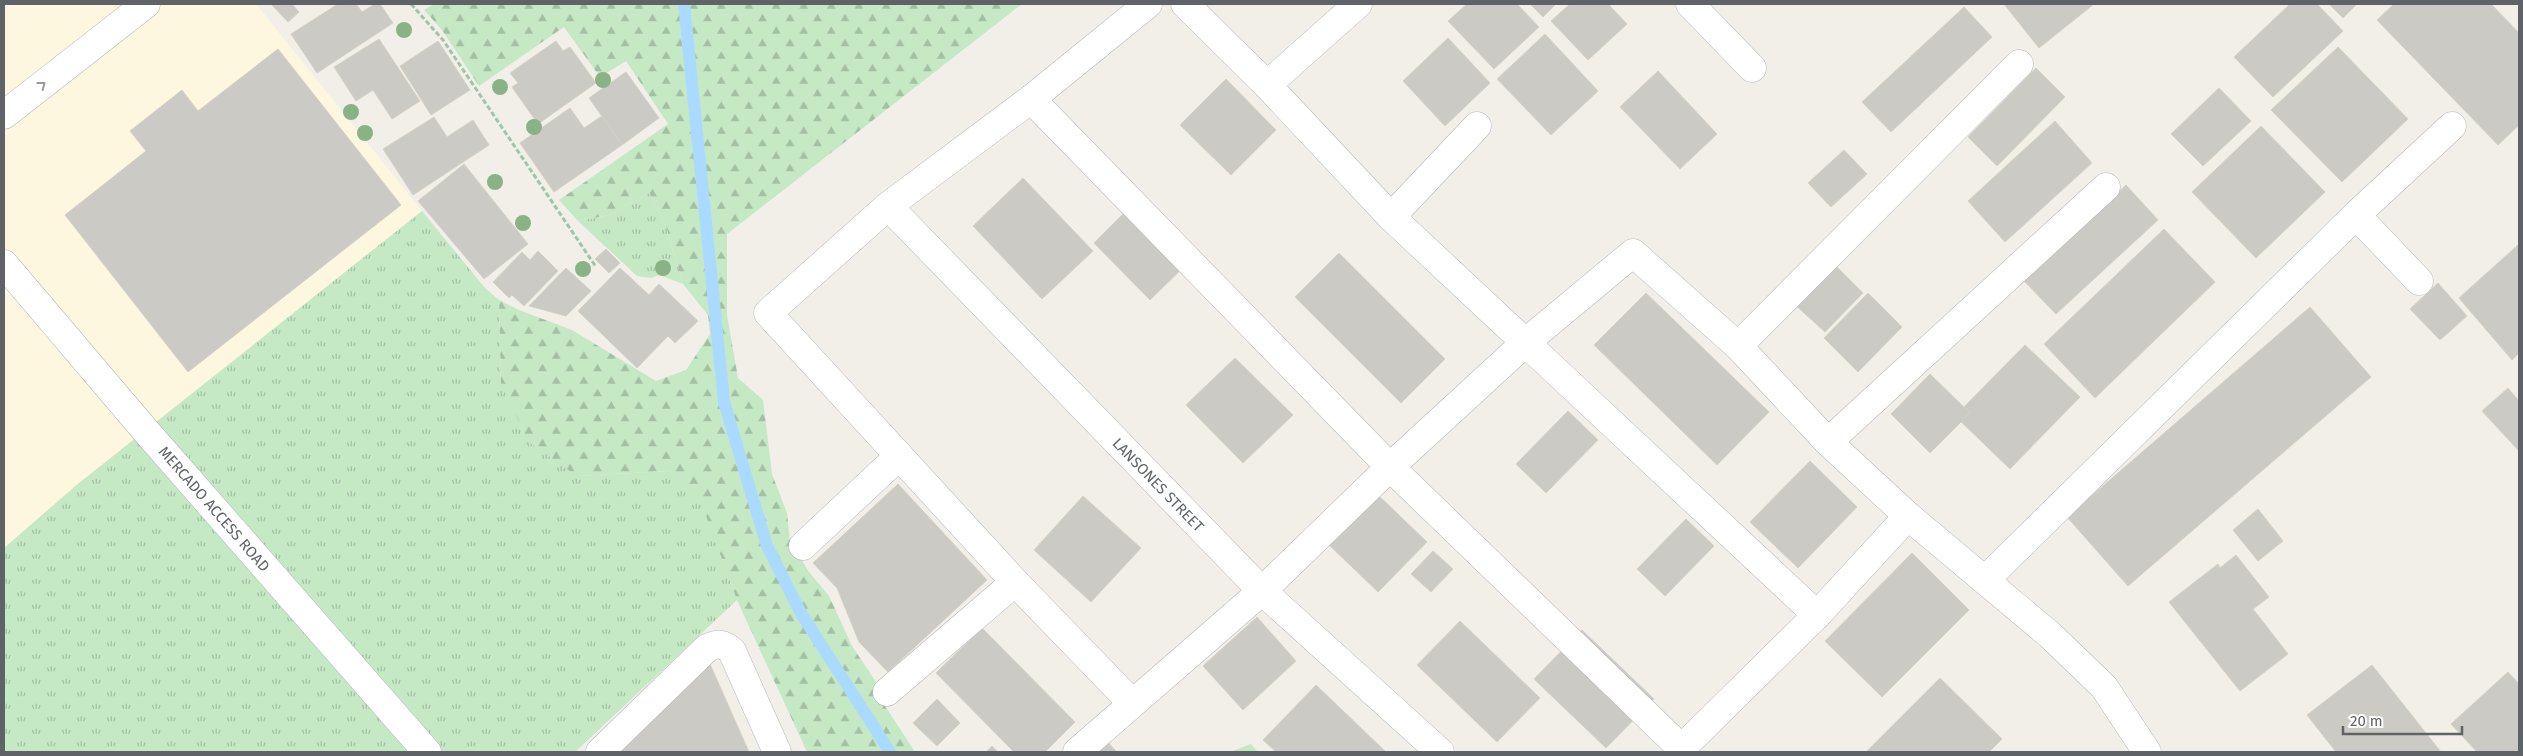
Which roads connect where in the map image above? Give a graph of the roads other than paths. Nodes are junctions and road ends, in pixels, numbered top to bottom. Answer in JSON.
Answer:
{"nodes":[{"id":1,"x":146,"y":4,"type":"edge"},
{"id":2,"x":1148,"y":4,"type":"edge"},
{"id":3,"x":1185,"y":4,"type":"edge"},
{"id":4,"x":1358,"y":4,"type":"edge"},
{"id":5,"x":1690,"y":4,"type":"edge"},
{"id":6,"x":2019,"y":64,"type":"dead end"},
{"id":7,"x":1752,"y":68,"type":"dead end"},
{"id":8,"x":1267,"y":84,"type":"junction"},
{"id":9,"x":1031,"y":99,"type":"junction"},
{"id":10,"x":4,"y":115,"type":"edge"},
{"id":11,"x":1477,"y":126,"type":"dead end"},
{"id":12,"x":2452,"y":126,"type":"dead end"},
{"id":13,"x":2106,"y":187,"type":"dead end"},
{"id":14,"x":888,"y":206,"type":"junction"},
{"id":15,"x":2356,"y":215,"type":"junction"},
{"id":16,"x":1391,"y":218,"type":"junction"},
{"id":17,"x":4,"y":264,"type":"edge"},
{"id":18,"x":2419,"y":281,"type":"dead end"},
{"id":19,"x":1526,"y":342,"type":"junction"},
{"id":20,"x":1738,"y":346,"type":"junction"},
{"id":21,"x":1828,"y":442,"type":"junction"},
{"id":22,"x":899,"y":456,"type":"junction"},
{"id":23,"x":1390,"y":467,"type":"junction"},
{"id":24,"x":1908,"y":516,"type":"junction"},
{"id":25,"x":803,"y":546,"type":"dead end"},
{"id":26,"x":1985,"y":580,"type":"junction"},
{"id":27,"x":1015,"y":582,"type":"junction"},
{"id":28,"x":1262,"y":592,"type":"junction"},
{"id":29,"x":1817,"y":615,"type":"junction"},
{"id":30,"x":887,"y":692,"type":"dead end"},
{"id":31,"x":1132,"y":703,"type":"junction"},
{"id":32,"x":1680,"y":750,"type":"edge"},
{"id":33,"x":427,"y":752,"type":"edge"},
{"id":34,"x":600,"y":752,"type":"edge"},
{"id":35,"x":777,"y":752,"type":"edge"},
{"id":36,"x":1077,"y":752,"type":"edge"},
{"id":37,"x":1440,"y":752,"type":"edge"},
{"id":38,"x":2146,"y":752,"type":"edge"}],
"edges":[{"from":10,"to":1,"type":"street","one_way":true},
{"from":2,"to":9,"type":"street"},
{"from":3,"to":8,"type":"street"},
{"from":4,"to":8,"type":"street"},
{"from":5,"to":7,"type":"street"},
{"from":6,"to":20,"type":"street"},
{"from":8,"to":16,"type":"street"},
{"from":9,"to":14,"type":"street"},
{"from":9,"to":23,"type":"street"},
{"from":11,"to":16,"type":"street"},
{"from":12,"to":15,"type":"street"},
{"from":13,"to":21,"type":"street"},
{"from":14,"to":22,"type":"street"},
{"from":14,"to":28,"type":"street","name":"LANSONES STREET"},
{"from":15,"to":18,"type":"street"},
{"from":15,"to":26,"type":"street"},
{"from":16,"to":19,"type":"street"},
{"from":17,"to":33,"type":"street","name":"MERCADO ACCESS ROAD"},
{"from":19,"to":20,"type":"street"},
{"from":19,"to":23,"type":"street"},
{"from":19,"to":29,"type":"street"},
{"from":20,"to":21,"type":"street"},
{"from":21,"to":24,"type":"street"},
{"from":22,"to":25,"type":"street"},
{"from":22,"to":27,"type":"street"},
{"from":23,"to":28,"type":"street"},
{"from":23,"to":32,"type":"street"},
{"from":24,"to":26,"type":"street"},
{"from":24,"to":29,"type":"street"},
{"from":26,"to":38,"type":"street"},
{"from":27,"to":30,"type":"street"},
{"from":27,"to":31,"type":"street"},
{"from":28,"to":31,"type":"street"},
{"from":28,"to":37,"type":"street","name":"LANSONES STREET"},
{"from":29,"to":32,"type":"street"},
{"from":31,"to":36,"type":"street"},
{"from":34,"to":35,"type":"street"}]}
